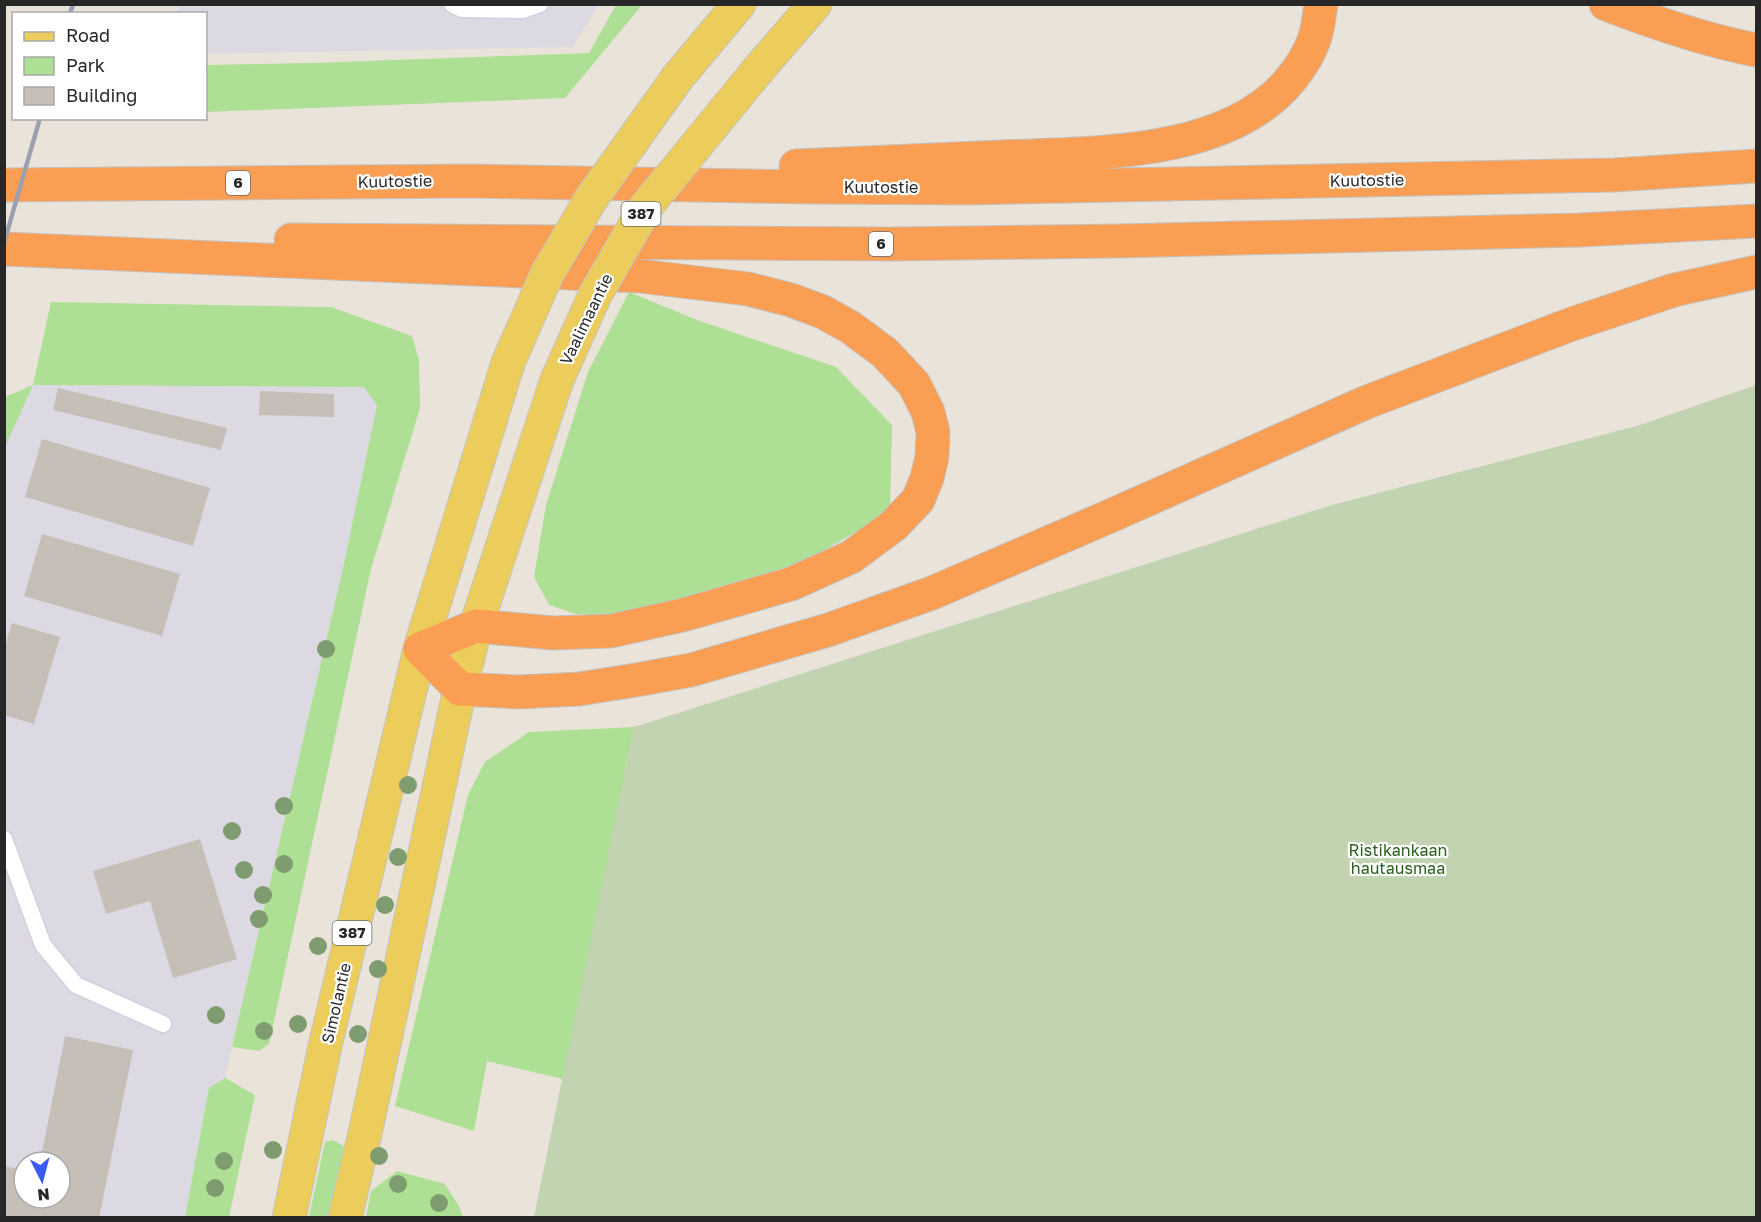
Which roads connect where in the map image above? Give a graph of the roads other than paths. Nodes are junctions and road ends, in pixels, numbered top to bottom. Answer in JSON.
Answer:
{"nodes":[{"id":1,"x":453,"y":4,"type":"edge"},
{"id":2,"x":540,"y":4,"type":"edge"},
{"id":3,"x":739,"y":4,"type":"edge"},
{"id":4,"x":815,"y":4,"type":"edge"},
{"id":5,"x":1321,"y":4,"type":"edge"},
{"id":6,"x":1606,"y":4,"type":"edge"},
{"id":7,"x":1756,"y":51,"type":"edge"},
{"id":8,"x":1756,"y":166,"type":"edge"},
{"id":9,"x":471,"y":181,"type":"junction"},
{"id":10,"x":4,"y":185,"type":"edge"},
{"id":11,"x":1756,"y":221,"type":"edge"},
{"id":12,"x":4,"y":238,"type":"edge"},
{"id":13,"x":4,"y":249,"type":"edge"},
{"id":14,"x":1756,"y":272,"type":"edge"},
{"id":15,"x":476,"y":626,"type":"junction"},
{"id":16,"x":420,"y":649,"type":"junction"},
{"id":17,"x":460,"y":689,"type":"junction"},
{"id":18,"x":4,"y":839,"type":"edge"},
{"id":19,"x":163,"y":1024,"type":"dead end"},
{"id":20,"x":289,"y":1218,"type":"edge"},
{"id":21,"x":345,"y":1218,"type":"edge"}],
"edges":[{"from":1,"to":2,"type":"lane"},
{"from":3,"to":16,"type":"main road","number":"387","bridge":true},
{"from":4,"to":15,"type":"main road","name":"Vaalimaantie","number":"387","bridge":true},
{"from":5,"to":9,"type":"highway"},
{"from":6,"to":7,"type":"highway"},
{"from":8,"to":9,"type":"highway","name":"Kuutostie","number":"6"},
{"from":9,"to":10,"type":"highway","name":"Kuutostie","number":"6"},
{"from":11,"to":12,"type":"highway","number":"6"},
{"from":13,"to":15,"type":"highway"},
{"from":14,"to":17,"type":"highway"},
{"from":15,"to":16,"type":"highway"},
{"from":15,"to":17,"type":"main road","name":"Vaalimaantie","number":"387"},
{"from":16,"to":17,"type":"highway"},
{"from":16,"to":20,"type":"main road","name":"Simolantie","number":"387"},
{"from":17,"to":21,"type":"main road"},
{"from":18,"to":19,"type":"lane"}]}
